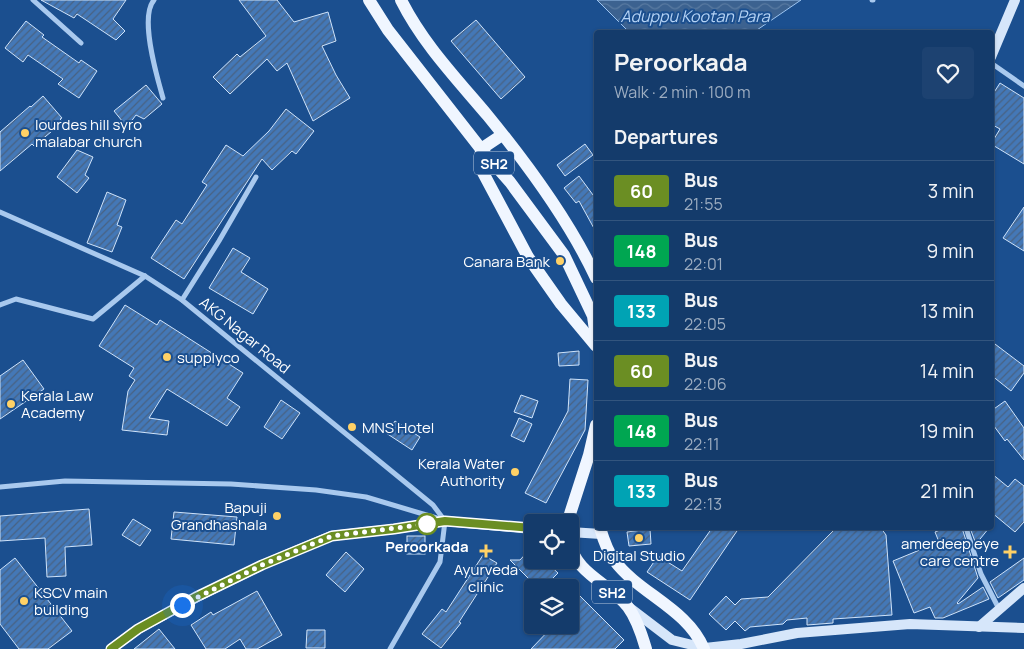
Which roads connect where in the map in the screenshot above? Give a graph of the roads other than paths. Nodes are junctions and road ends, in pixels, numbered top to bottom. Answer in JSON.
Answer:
{"nodes":[{"id":1,"x":33,"y":0,"type":"edge"},
{"id":2,"x":154,"y":0,"type":"edge"},
{"id":3,"x":369,"y":0,"type":"edge"},
{"id":4,"x":401,"y":0,"type":"edge"},
{"id":5,"x":1015,"y":0,"type":"edge"},
{"id":6,"x":81,"y":43,"type":"dead end"},
{"id":7,"x":994,"y":50,"type":"edge"},
{"id":8,"x":994,"y":65,"type":"edge"},
{"id":9,"x":1024,"y":86,"type":"edge"},
{"id":10,"x":163,"y":98,"type":"dead end"},
{"id":11,"x":502,"y":135,"type":"junction"},
{"id":12,"x":480,"y":149,"type":"junction"},
{"id":13,"x":256,"y":177,"type":"dead end"},
{"id":14,"x":0,"y":212,"type":"edge"},
{"id":15,"x":594,"y":274,"type":"edge"},
{"id":16,"x":145,"y":276,"type":"junction"},
{"id":17,"x":182,"y":300,"type":"junction"},
{"id":18,"x":0,"y":304,"type":"edge"},
{"id":19,"x":594,"y":323,"type":"edge"},
{"id":20,"x":594,"y":344,"type":"edge"},
{"id":21,"x":594,"y":434,"type":"edge"},
{"id":22,"x":0,"y":487,"type":"edge"},
{"id":23,"x":570,"y":514,"type":"edge"},
{"id":24,"x":445,"y":521,"type":"junction"},
{"id":25,"x":524,"y":527,"type":"edge"},
{"id":26,"x":967,"y":530,"type":"edge"},
{"id":27,"x":601,"y":531,"type":"edge"},
{"id":28,"x":579,"y":532,"type":"edge"},
{"id":29,"x":579,"y":563,"type":"edge"},
{"id":30,"x":1024,"y":588,"type":"edge"},
{"id":31,"x":628,"y":606,"type":"junction"},
{"id":32,"x":999,"y":610,"type":"junction"},
{"id":33,"x":979,"y":627,"type":"junction"},
{"id":34,"x":1024,"y":628,"type":"edge"},
{"id":35,"x":742,"y":646,"type":"edge"},
{"id":36,"x":111,"y":649,"type":"edge"},
{"id":37,"x":390,"y":649,"type":"edge"},
{"id":38,"x":646,"y":649,"type":"edge"},
{"id":39,"x":704,"y":649,"type":"edge"}],
"edges":[{"from":1,"to":6,"type":"street"},
{"from":2,"to":10,"type":"street"},
{"from":3,"to":12,"type":"main road","number":"SH2"},
{"from":4,"to":11,"type":"main road"},
{"from":5,"to":7,"type":"main road"},
{"from":8,"to":9,"type":"street"},
{"from":11,"to":12,"type":"main road"},
{"from":11,"to":15,"type":"main road"},
{"from":12,"to":19,"type":"main road","number":"SH2"},
{"from":12,"to":20,"type":"main road"},
{"from":13,"to":17,"type":"street"},
{"from":14,"to":16,"type":"street","name":"AKG Nagar Road"},
{"from":16,"to":17,"type":"street","name":"AKG Nagar Road"},
{"from":16,"to":18,"type":"street"},
{"from":17,"to":24,"type":"street","name":"AKG Nagar Road"},
{"from":21,"to":23,"type":"main road"},
{"from":22,"to":24,"type":"street"},
{"from":24,"to":25,"type":"main road"},
{"from":24,"to":36,"type":"main road"},
{"from":24,"to":37,"type":"street"},
{"from":26,"to":32,"type":"street"},
{"from":27,"to":28,"type":"main road"},
{"from":27,"to":39,"type":"main road"},
{"from":29,"to":31,"type":"main road","number":"SH2"},
{"from":30,"to":32,"type":"main road"},
{"from":31,"to":38,"type":"main road","number":"SH2"},
{"from":31,"to":39,"type":"main road"},
{"from":32,"to":33,"type":"main road"},
{"from":33,"to":34,"type":"main road"},
{"from":33,"to":35,"type":"main road"},
{"from":35,"to":39,"type":"main road"}]}
